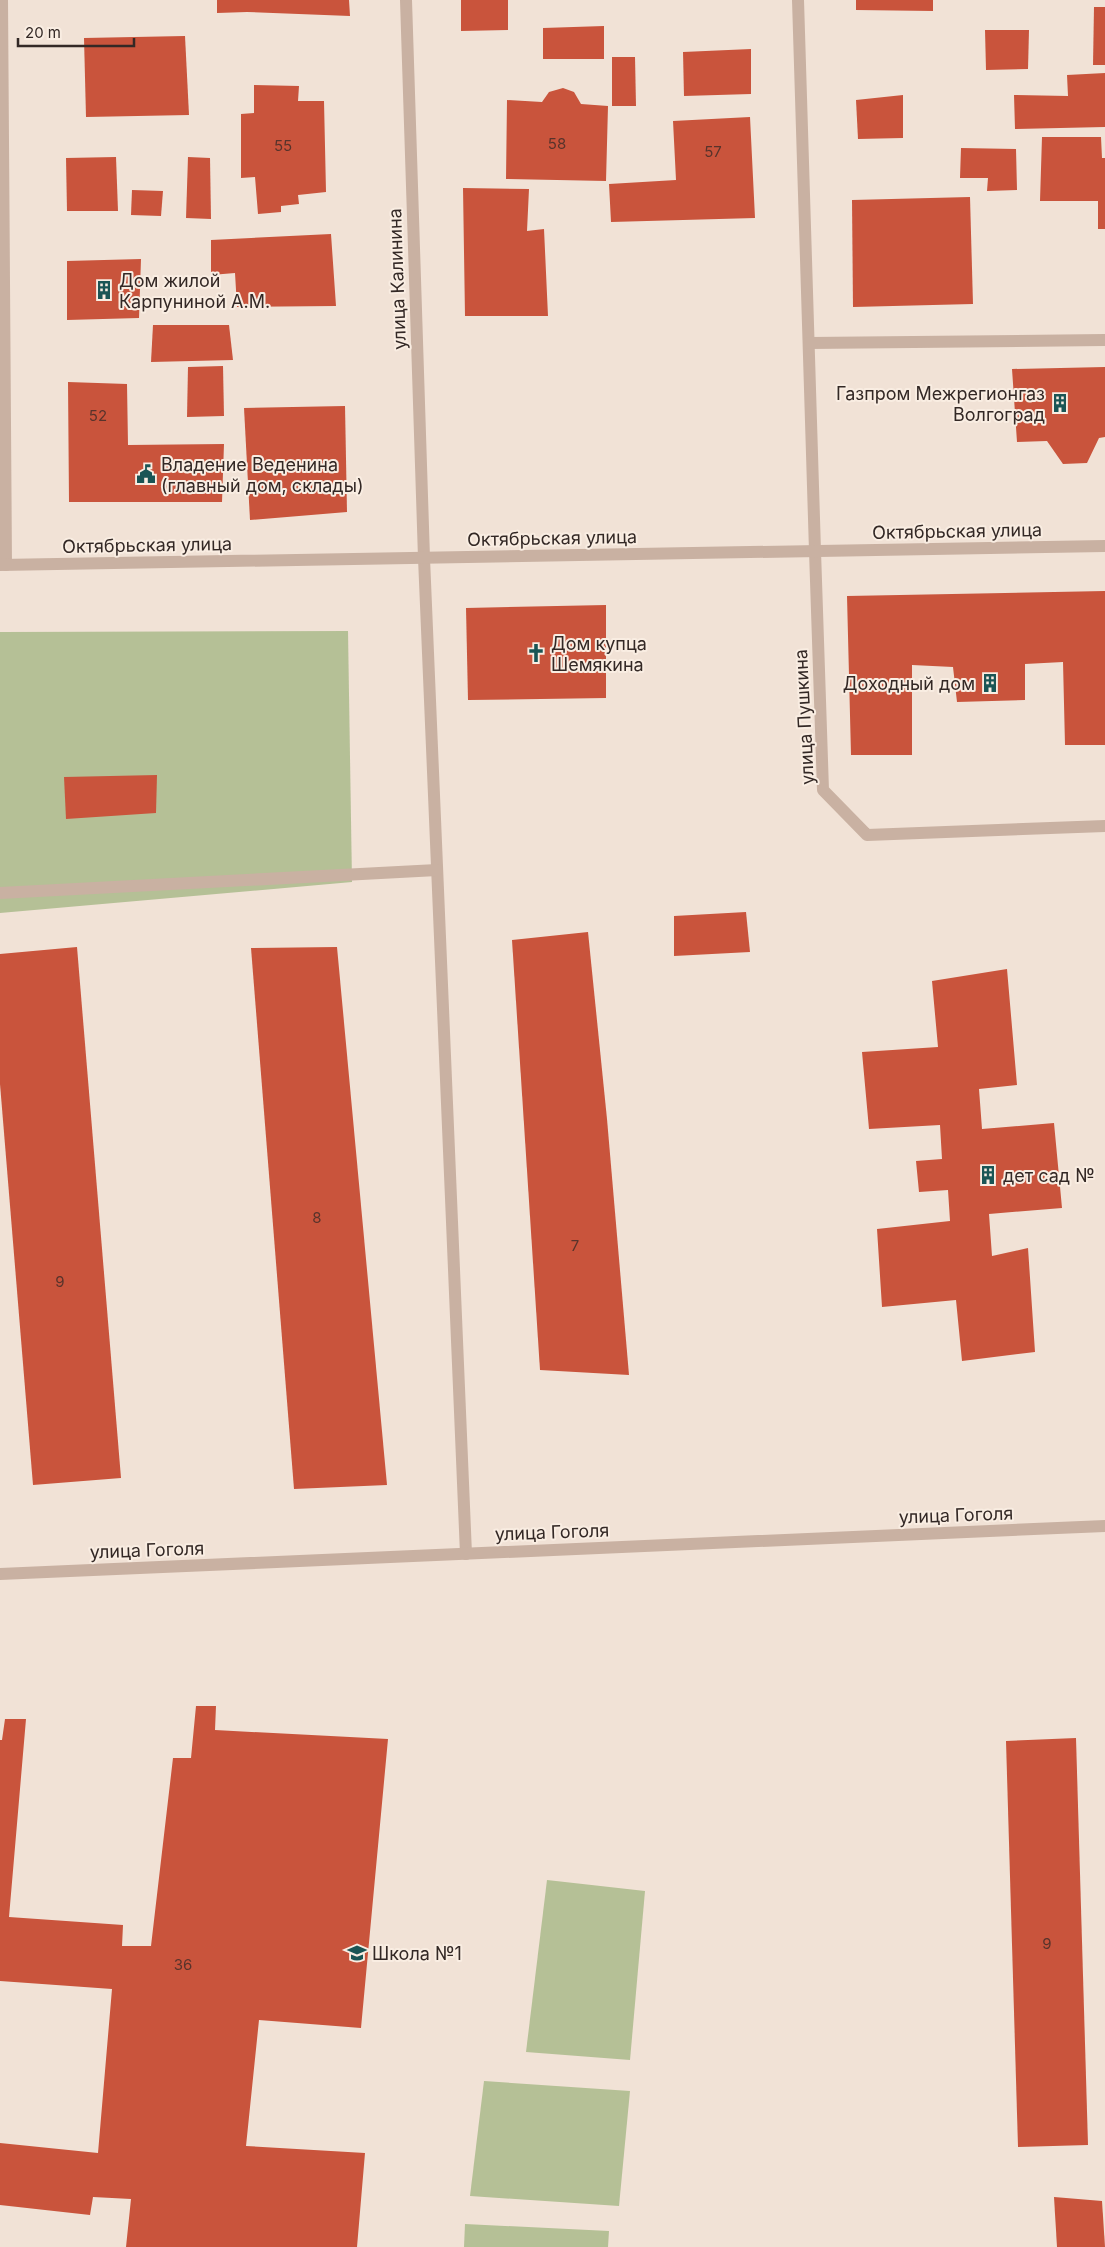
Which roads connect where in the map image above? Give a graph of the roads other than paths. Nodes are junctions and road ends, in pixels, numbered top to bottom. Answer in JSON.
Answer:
{"nodes":[{"id":1,"x":2,"y":0,"type":"edge"},
{"id":2,"x":406,"y":0,"type":"edge"},
{"id":3,"x":798,"y":0,"type":"edge"},
{"id":4,"x":1105,"y":340,"type":"edge"},
{"id":5,"x":809,"y":343,"type":"junction"},
{"id":6,"x":1105,"y":546,"type":"edge"},
{"id":7,"x":815,"y":551,"type":"junction"},
{"id":8,"x":424,"y":558,"type":"junction"},
{"id":9,"x":3,"y":565,"type":"edge"},
{"id":10,"x":1105,"y":826,"type":"edge"},
{"id":11,"x":437,"y":870,"type":"junction"},
{"id":12,"x":0,"y":893,"type":"edge"},
{"id":13,"x":1105,"y":1526,"type":"edge"},
{"id":14,"x":466,"y":1554,"type":"junction"},
{"id":15,"x":0,"y":1574,"type":"edge"}],
"edges":[{"from":1,"to":9,"type":"street"},
{"from":2,"to":8,"type":"street","name":"улица Калинина"},
{"from":3,"to":5,"type":"street","name":"улица Пушкина"},
{"from":4,"to":5,"type":"street"},
{"from":5,"to":7,"type":"street","name":"улица Пушкина"},
{"from":6,"to":7,"type":"street","name":"Октябрьская улица"},
{"from":7,"to":8,"type":"street","name":"Октябрьская улица"},
{"from":7,"to":10,"type":"street","name":"улица Пушкина"},
{"from":8,"to":9,"type":"street","name":"Октябрьская улица"},
{"from":8,"to":11,"type":"street","name":"улица Калинина"},
{"from":11,"to":12,"type":"street"},
{"from":11,"to":14,"type":"street","name":"улица Калинина"},
{"from":13,"to":14,"type":"street","name":"улица Гоголя"},
{"from":14,"to":15,"type":"street","name":"улица Гоголя"}]}
